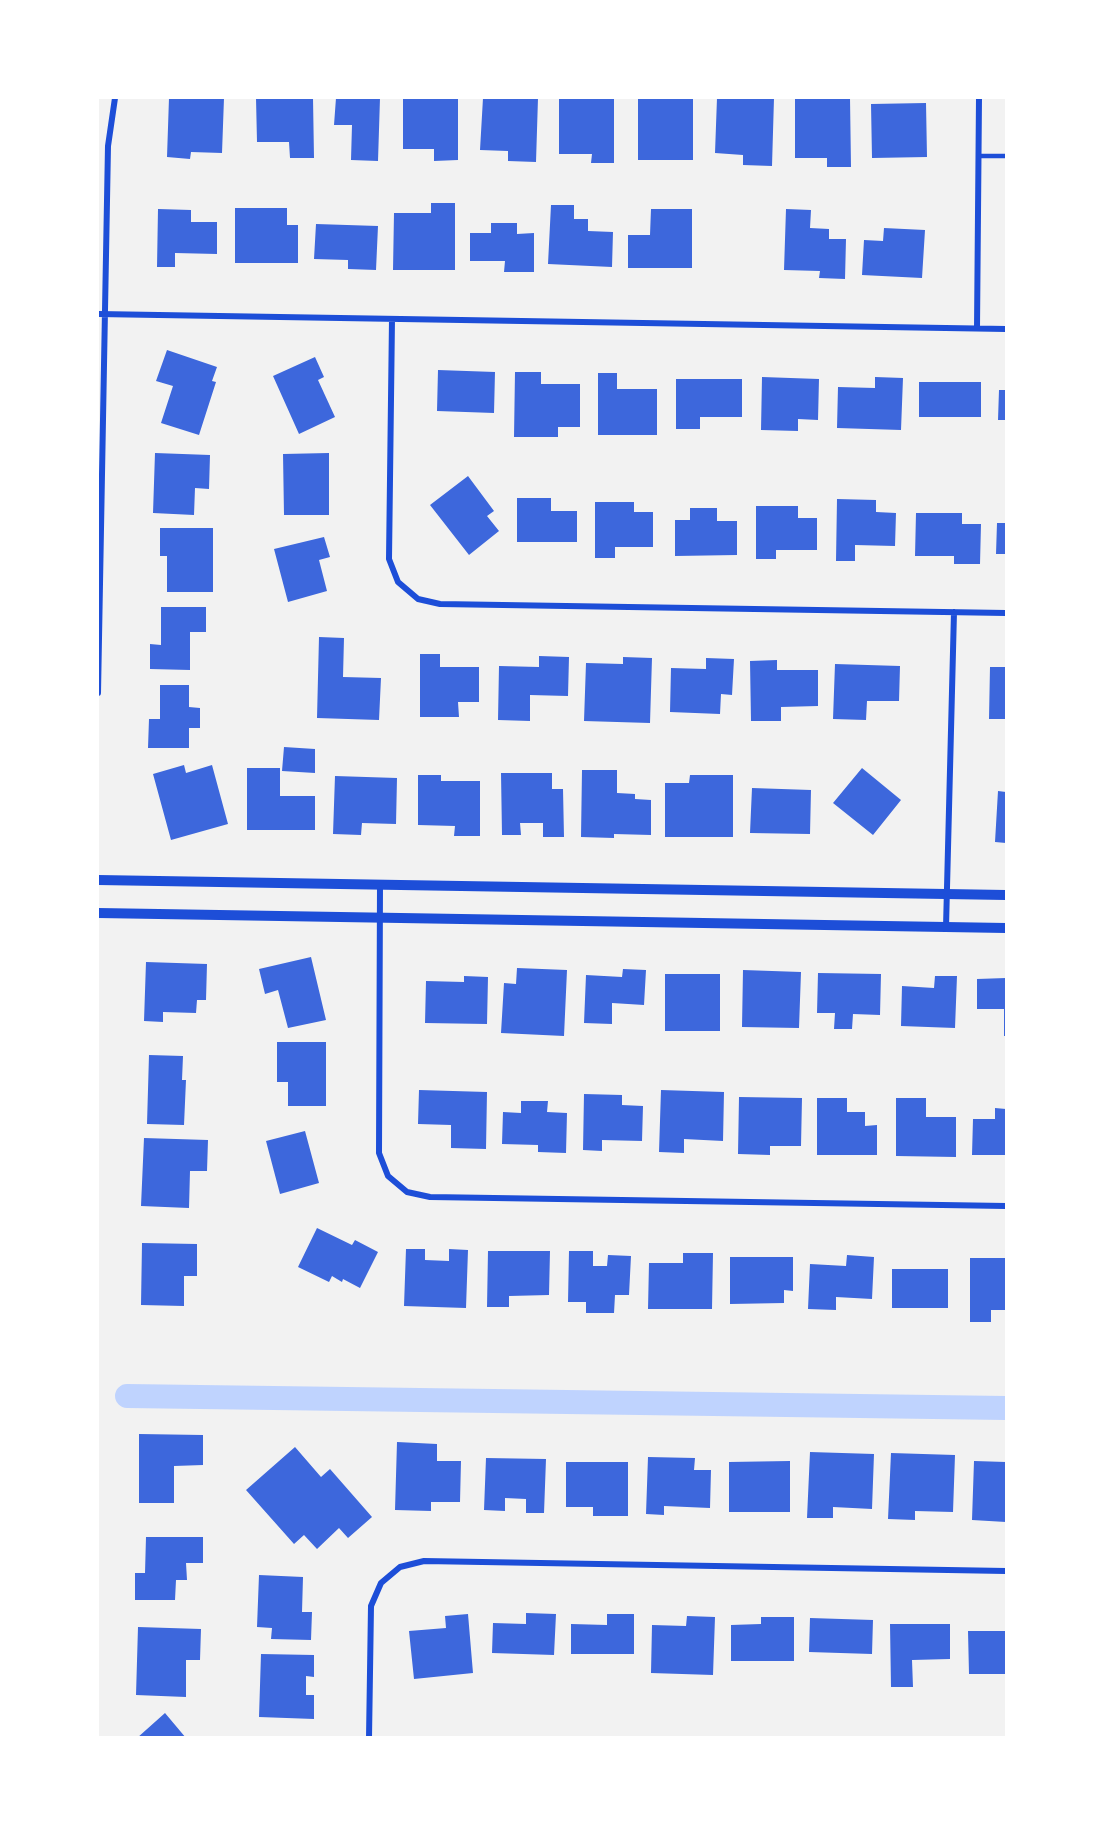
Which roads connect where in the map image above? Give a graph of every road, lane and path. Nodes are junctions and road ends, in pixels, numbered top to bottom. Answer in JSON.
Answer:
{"nodes":[{"id":1,"x":115,"y":98,"type":"edge"},
{"id":2,"x":979,"y":98,"type":"edge"},
{"id":3,"x":979,"y":156,"type":"junction"},
{"id":4,"x":1006,"y":156,"type":"edge"},
{"id":5,"x":101,"y":314,"type":"edge"},
{"id":6,"x":392,"y":319,"type":"junction"},
{"id":7,"x":977,"y":328,"type":"junction"},
{"id":8,"x":1006,"y":329,"type":"edge"},
{"id":9,"x":99,"y":599,"type":"edge"},
{"id":10,"x":954,"y":612,"type":"junction"},
{"id":11,"x":1006,"y":613,"type":"edge"},
{"id":12,"x":98,"y":693,"type":"edge"},
{"id":13,"x":98,"y":880,"type":"edge"},
{"id":14,"x":380,"y":884,"type":"junction"},
{"id":15,"x":946,"y":893,"type":"junction"},
{"id":16,"x":1006,"y":895,"type":"edge"},
{"id":17,"x":98,"y":914,"type":"edge"},
{"id":18,"x":380,"y":918,"type":"junction"},
{"id":19,"x":946,"y":927,"type":"junction"},
{"id":20,"x":1006,"y":928,"type":"edge"},
{"id":21,"x":1006,"y":1206,"type":"edge"},
{"id":22,"x":1006,"y":1571,"type":"edge"},
{"id":23,"x":369,"y":1737,"type":"edge"}],
"edges":[{"from":1,"to":5,"type":"street"},
{"from":2,"to":3,"type":"street"},
{"from":3,"to":4,"type":"lane"},
{"from":3,"to":7,"type":"street"},
{"from":5,"to":6,"type":"street"},
{"from":5,"to":9,"type":"street"},
{"from":6,"to":7,"type":"street"},
{"from":6,"to":10,"type":"street"},
{"from":7,"to":8,"type":"street"},
{"from":9,"to":12,"type":"street"},
{"from":10,"to":11,"type":"street"},
{"from":10,"to":15,"type":"street"},
{"from":13,"to":14,"type":"street"},
{"from":14,"to":15,"type":"street"},
{"from":14,"to":18,"type":"street"},
{"from":15,"to":16,"type":"street"},
{"from":15,"to":19,"type":"street"},
{"from":17,"to":18,"type":"street"},
{"from":18,"to":19,"type":"street"},
{"from":18,"to":21,"type":"street"},
{"from":19,"to":20,"type":"street"},
{"from":22,"to":23,"type":"street"}]}
